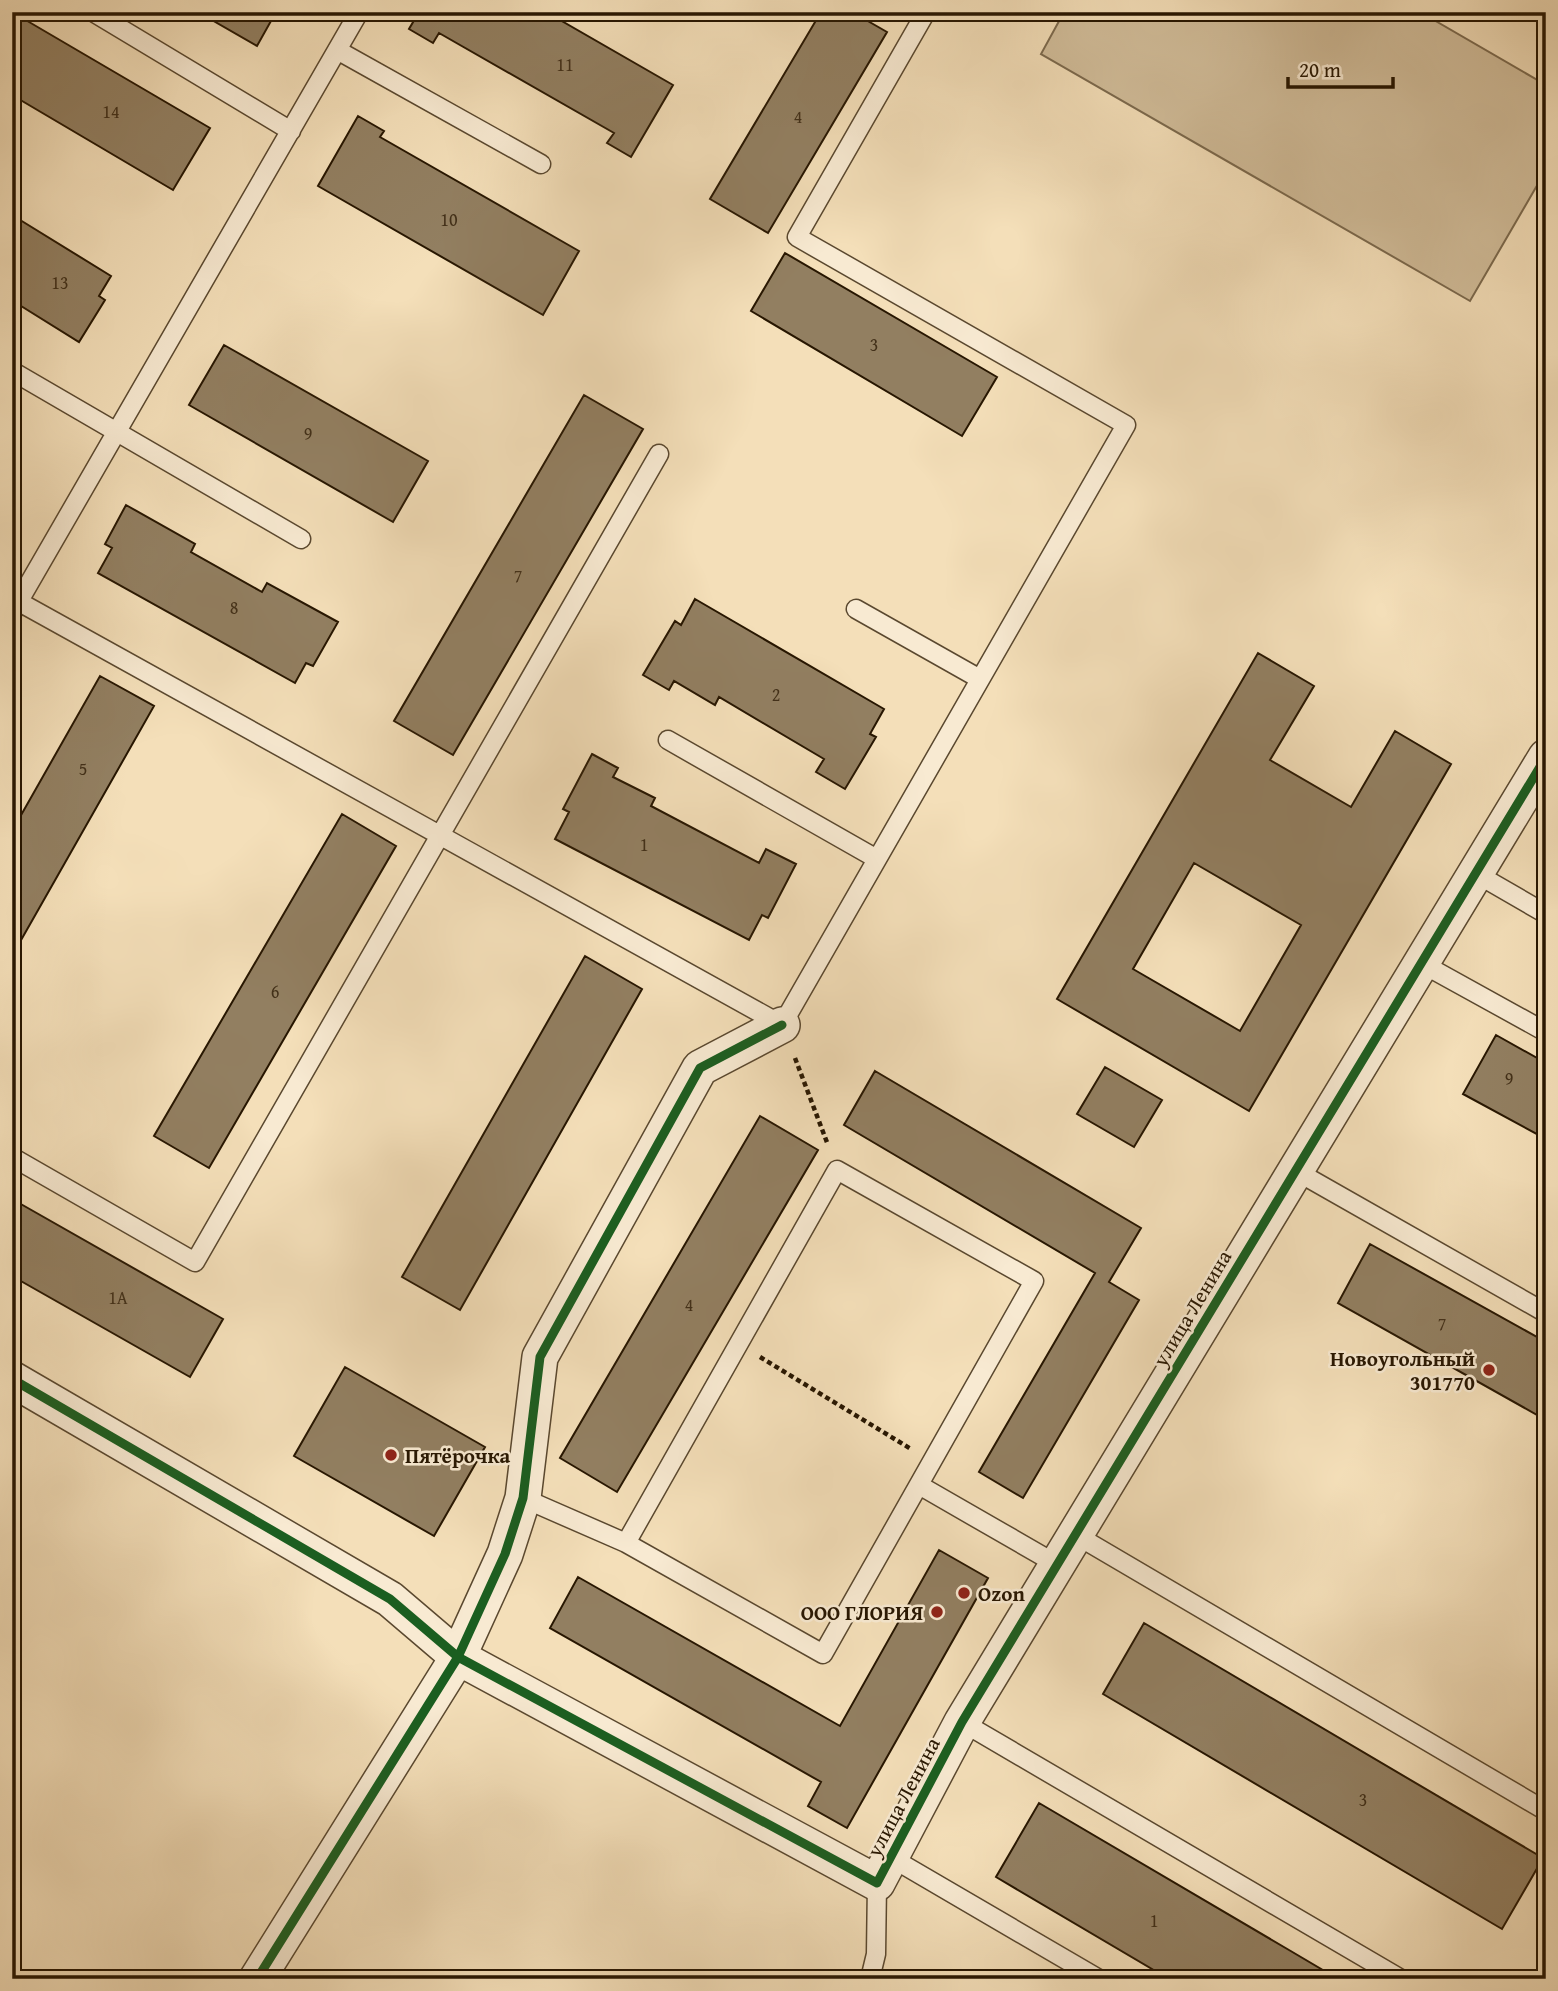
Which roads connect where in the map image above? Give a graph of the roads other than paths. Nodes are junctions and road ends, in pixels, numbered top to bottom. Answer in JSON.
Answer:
{"nodes":[{"id":1,"x":93,"y":12,"type":"edge"},
{"id":2,"x":359,"y":12,"type":"edge"},
{"id":3,"x":926,"y":12,"type":"edge"},
{"id":4,"x":337,"y":50,"type":"junction"},
{"id":5,"x":291,"y":131,"type":"junction"},
{"id":6,"x":541,"y":164,"type":"dead end"},
{"id":7,"x":12,"y":371,"type":"edge"},
{"id":8,"x":117,"y":432,"type":"junction"},
{"id":9,"x":659,"y":454,"type":"dead end"},
{"id":10,"x":301,"y":539,"type":"dead end"},
{"id":11,"x":14,"y":605,"type":"edge"},
{"id":12,"x":856,"y":610,"type":"dead end"},
{"id":13,"x":980,"y":679,"type":"junction"},
{"id":14,"x":668,"y":740,"type":"dead end"},
{"id":15,"x":1546,"y":757,"type":"edge"},
{"id":16,"x":440,"y":835,"type":"junction"},
{"id":17,"x":877,"y":859,"type":"junction"},
{"id":18,"x":1475,"y":873,"type":"junction"},
{"id":19,"x":1546,"y":914,"type":"edge"},
{"id":20,"x":1421,"y":963,"type":"junction"},
{"id":21,"x":782,"y":1024,"type":"junction"},
{"id":22,"x":1546,"y":1032,"type":"edge"},
{"id":23,"x":12,"y":1157,"type":"edge"},
{"id":24,"x":1296,"y":1171,"type":"junction"},
{"id":25,"x":1546,"y":1313,"type":"edge"},
{"id":26,"x":12,"y":1379,"type":"edge"},
{"id":27,"x":919,"y":1485,"type":"junction"},
{"id":28,"x":523,"y":1499,"type":"junction"},
{"id":29,"x":1076,"y":1535,"type":"junction"},
{"id":30,"x":626,"y":1543,"type":"junction"},
{"id":31,"x":1058,"y":1565,"type":"junction"},
{"id":32,"x":458,"y":1657,"type":"junction"},
{"id":33,"x":962,"y":1722,"type":"junction"},
{"id":34,"x":1546,"y":1811,"type":"edge"},
{"id":35,"x":884,"y":1870,"type":"junction"},
{"id":36,"x":257,"y":1979,"type":"edge"},
{"id":37,"x":870,"y":1979,"type":"edge"},
{"id":38,"x":1099,"y":1979,"type":"edge"},
{"id":39,"x":1401,"y":1979,"type":"edge"}],
"edges":[{"from":1,"to":5,"type":"lane"},
{"from":2,"to":4,"type":"lane"},
{"from":3,"to":13,"type":"lane"},
{"from":4,"to":5,"type":"lane"},
{"from":4,"to":6,"type":"lane"},
{"from":5,"to":8,"type":"lane"},
{"from":7,"to":8,"type":"lane"},
{"from":8,"to":10,"type":"lane"},
{"from":8,"to":11,"type":"lane"},
{"from":9,"to":16,"type":"lane"},
{"from":11,"to":16,"type":"lane"},
{"from":12,"to":13,"type":"lane"},
{"from":13,"to":17,"type":"lane"},
{"from":14,"to":17,"type":"lane"},
{"from":15,"to":18,"type":"street","name":"улица Ленина"},
{"from":16,"to":21,"type":"lane"},
{"from":16,"to":23,"type":"lane"},
{"from":17,"to":21,"type":"lane"},
{"from":18,"to":19,"type":"lane"},
{"from":18,"to":20,"type":"street","name":"улица Ленина"},
{"from":20,"to":22,"type":"lane"},
{"from":20,"to":24,"type":"street","name":"улица Ленина"},
{"from":21,"to":28,"type":"street"},
{"from":24,"to":25,"type":"lane"},
{"from":24,"to":29,"type":"street","name":"улица Ленина"},
{"from":26,"to":32,"type":"street"},
{"from":27,"to":30,"type":"lane"},
{"from":27,"to":30,"type":"lane"},
{"from":27,"to":31,"type":"lane"},
{"from":28,"to":30,"type":"lane"},
{"from":28,"to":32,"type":"street"},
{"from":29,"to":31,"type":"street","name":"улица Ленина"},
{"from":29,"to":34,"type":"lane"},
{"from":31,"to":33,"type":"street","name":"улица Ленина"},
{"from":32,"to":35,"type":"street"},
{"from":32,"to":36,"type":"street"},
{"from":33,"to":35,"type":"street","name":"улица Ленина"},
{"from":33,"to":39,"type":"lane"},
{"from":35,"to":37,"type":"lane"},
{"from":35,"to":38,"type":"lane"}]}
